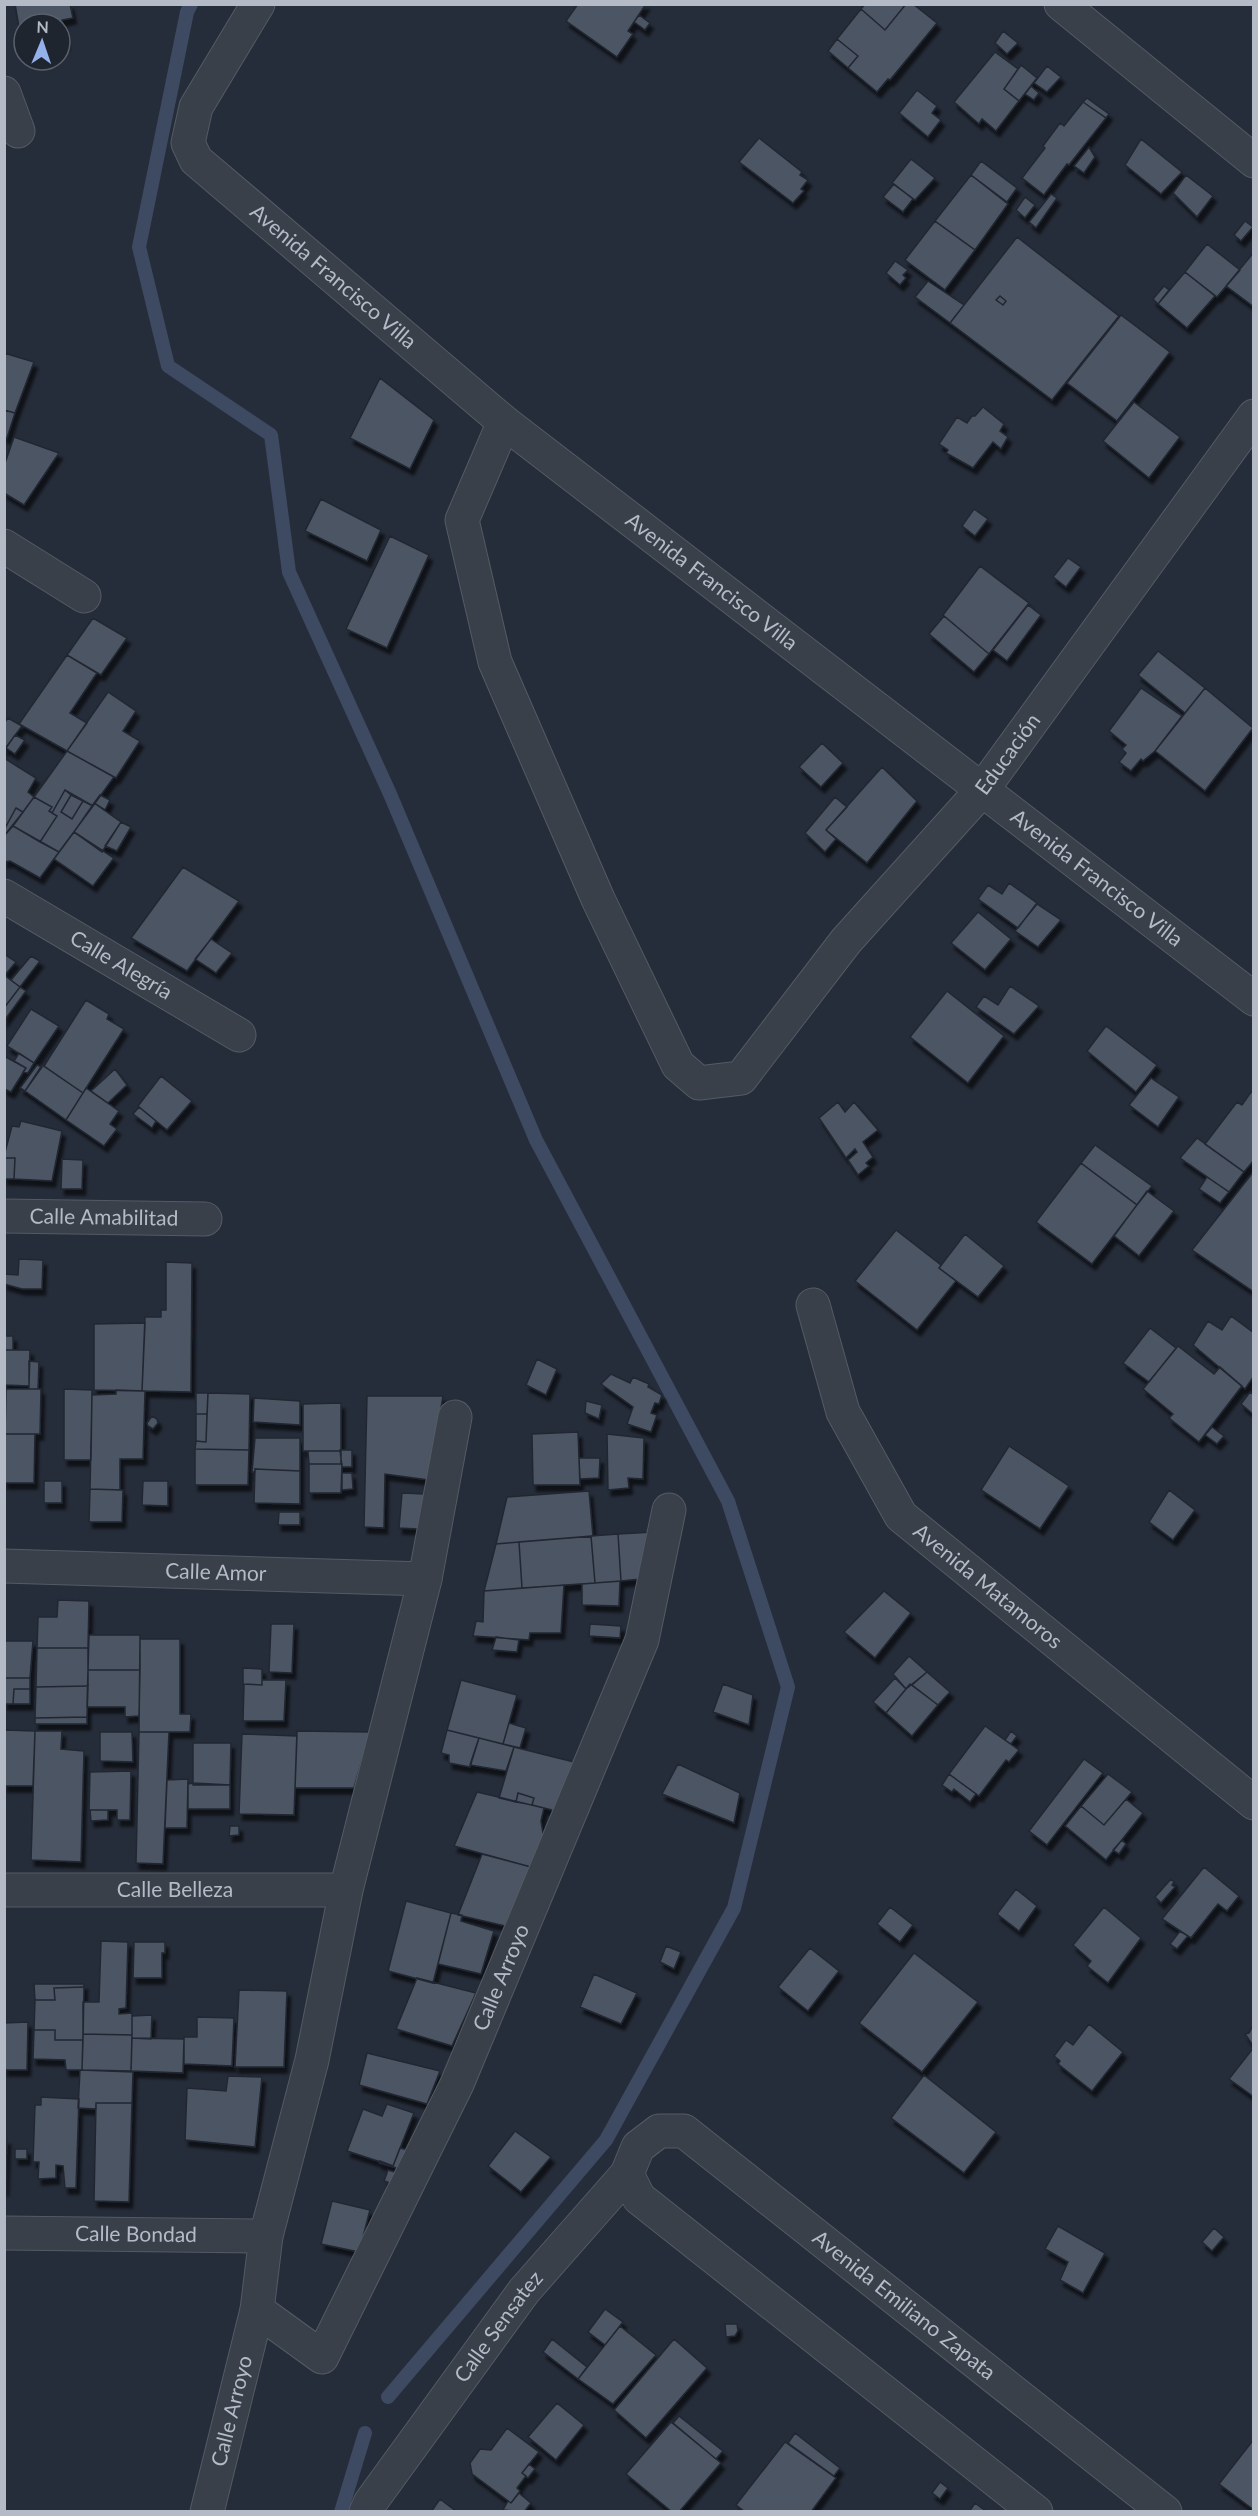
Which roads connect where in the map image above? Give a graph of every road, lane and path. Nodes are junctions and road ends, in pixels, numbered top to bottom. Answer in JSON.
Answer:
{"nodes":[{"id":1,"x":258,"y":4,"type":"edge"},
{"id":2,"x":1061,"y":4,"type":"edge"},
{"id":3,"x":4,"y":93,"type":"edge"},
{"id":4,"x":18,"y":131,"type":"dead end"},
{"id":5,"x":1254,"y":161,"type":"edge"},
{"id":6,"x":1254,"y":416,"type":"edge"},
{"id":7,"x":504,"y":422,"type":"junction"},
{"id":8,"x":4,"y":546,"type":"edge"},
{"id":9,"x":84,"y":596,"type":"dead end"},
{"id":10,"x":982,"y":790,"type":"junction"},
{"id":11,"x":4,"y":896,"type":"edge"},
{"id":12,"x":1254,"y":999,"type":"edge"},
{"id":13,"x":239,"y":1035,"type":"dead end"},
{"id":14,"x":4,"y":1216,"type":"edge"},
{"id":15,"x":205,"y":1219,"type":"dead end"},
{"id":16,"x":813,"y":1305,"type":"dead end"},
{"id":17,"x":455,"y":1417,"type":"dead end"},
{"id":18,"x":669,"y":1510,"type":"dead end"},
{"id":19,"x":4,"y":1566,"type":"edge"},
{"id":20,"x":425,"y":1579,"type":"junction"},
{"id":21,"x":1254,"y":1803,"type":"edge"},
{"id":22,"x":4,"y":1890,"type":"edge"},
{"id":23,"x":346,"y":1890,"type":"junction"},
{"id":24,"x":632,"y":2160,"type":"junction"},
{"id":25,"x":4,"y":2233,"type":"edge"},
{"id":26,"x":266,"y":2236,"type":"junction"},
{"id":27,"x":257,"y":2310,"type":"junction"},
{"id":28,"x":207,"y":2511,"type":"edge"},
{"id":29,"x":366,"y":2511,"type":"edge"},
{"id":30,"x":1035,"y":2511,"type":"edge"},
{"id":31,"x":1165,"y":2511,"type":"edge"}],
"edges":[{"from":1,"to":7,"type":"street","name":"Avenida Francisco Villa"},
{"from":2,"to":5,"type":"street"},
{"from":3,"to":4,"type":"street"},
{"from":6,"to":10,"type":"street","name":"Educación"},
{"from":7,"to":10,"type":"street","name":"Avenida Francisco Villa"},
{"from":7,"to":10,"type":"street","name":"Educación"},
{"from":8,"to":9,"type":"street"},
{"from":10,"to":12,"type":"street","name":"Avenida Francisco Villa"},
{"from":11,"to":13,"type":"street","name":"Calle Alegría"},
{"from":14,"to":15,"type":"street","name":"Calle Amabilitad"},
{"from":16,"to":21,"type":"street","name":"Avenida Matamoros"},
{"from":17,"to":20,"type":"street"},
{"from":18,"to":27,"type":"street","name":"Calle Arroyo"},
{"from":19,"to":20,"type":"street","name":"Calle Amor"},
{"from":20,"to":23,"type":"street","name":"Calle Arroyo"},
{"from":22,"to":23,"type":"street","name":"Calle Belleza"},
{"from":23,"to":26,"type":"street","name":"Calle Arroyo"},
{"from":24,"to":29,"type":"street","name":"Calle Sensatez"},
{"from":24,"to":30,"type":"street"},
{"from":24,"to":31,"type":"street","name":"Avenida Emiliano Zapata"},
{"from":25,"to":26,"type":"street","name":"Calle Bondad"},
{"from":26,"to":27,"type":"street","name":"Calle Arroyo"},
{"from":27,"to":28,"type":"street","name":"Calle Arroyo"}]}
